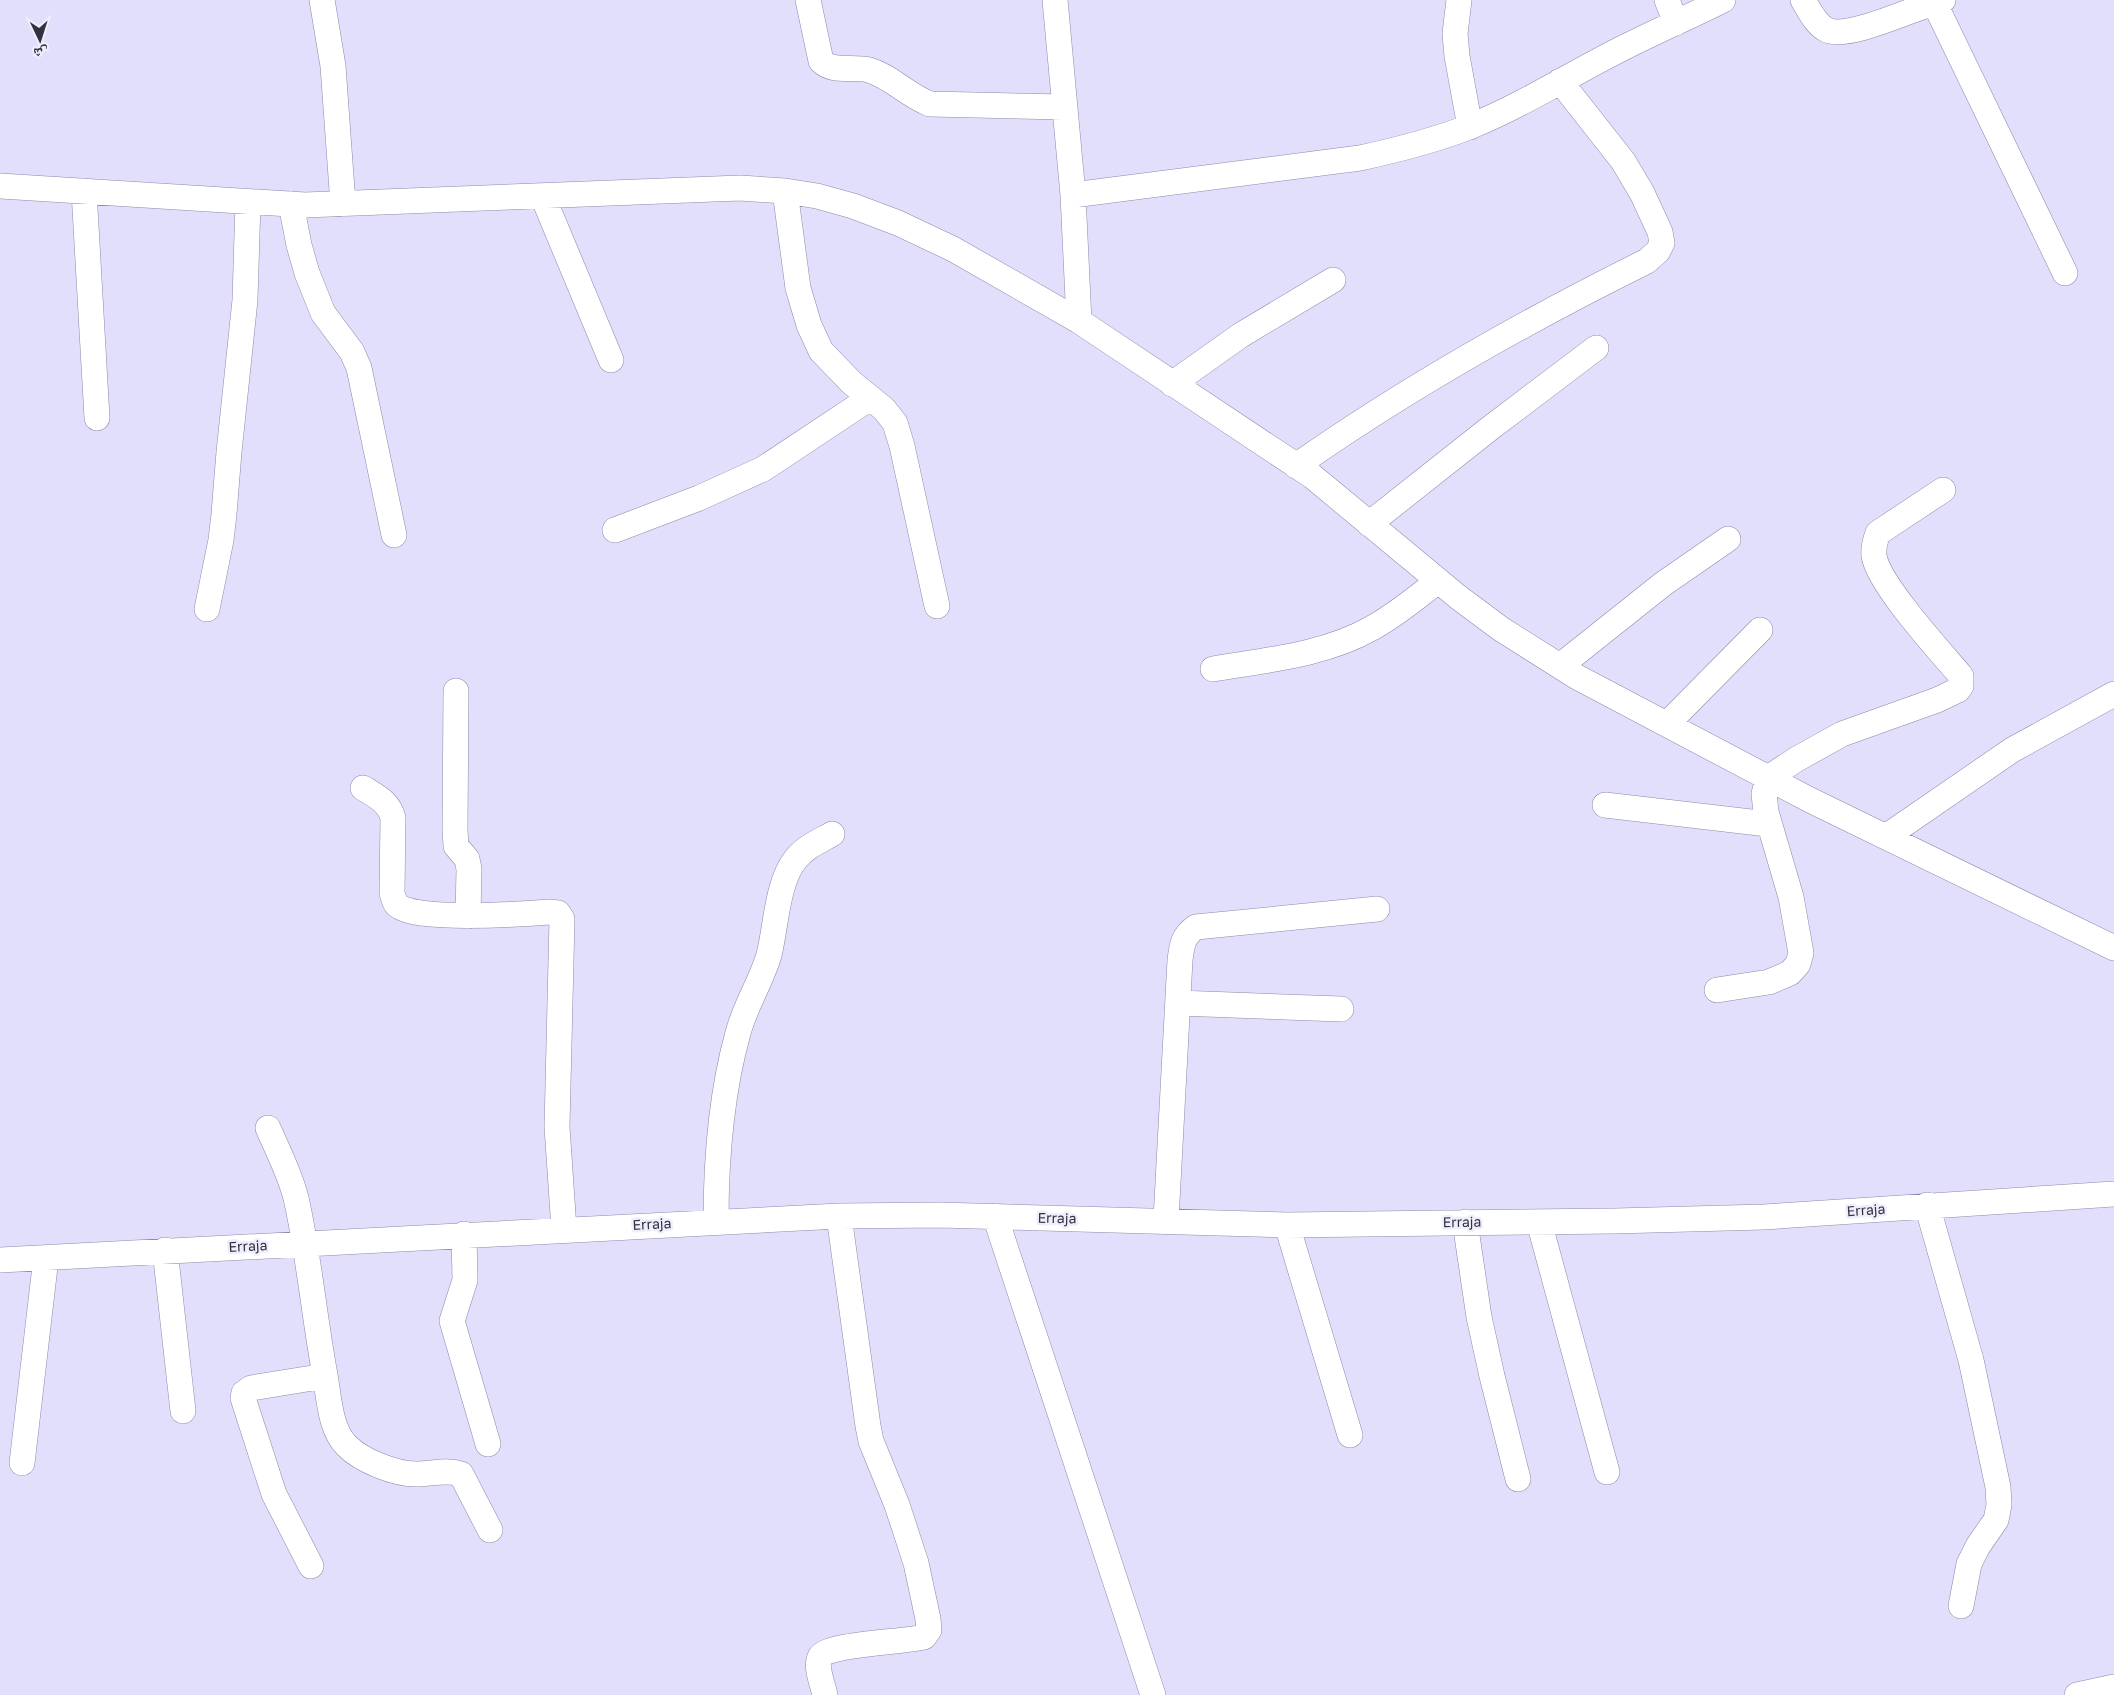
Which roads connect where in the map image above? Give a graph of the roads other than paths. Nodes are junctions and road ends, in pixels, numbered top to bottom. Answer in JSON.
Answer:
{"nodes":[{"id":1,"x":322,"y":0,"type":"edge"},
{"id":2,"x":808,"y":0,"type":"edge"},
{"id":3,"x":1055,"y":0,"type":"edge"},
{"id":4,"x":1459,"y":0,"type":"edge"},
{"id":5,"x":1667,"y":0,"type":"edge"},
{"id":6,"x":1723,"y":0,"type":"edge"},
{"id":7,"x":1803,"y":0,"type":"edge"},
{"id":8,"x":1939,"y":1,"type":"edge"},
{"id":9,"x":1676,"y":23,"type":"junction"},
{"id":10,"x":1560,"y":81,"type":"junction"},
{"id":11,"x":1064,"y":107,"type":"junction"},
{"id":12,"x":1470,"y":127,"type":"junction"},
{"id":13,"x":0,"y":186,"type":"edge"},
{"id":14,"x":84,"y":191,"type":"junction"},
{"id":15,"x":785,"y":191,"type":"junction"},
{"id":16,"x":1073,"y":196,"type":"junction"},
{"id":17,"x":543,"y":197,"type":"junction"},
{"id":18,"x":248,"y":202,"type":"junction"},
{"id":19,"x":291,"y":204,"type":"junction"},
{"id":20,"x":343,"y":204,"type":"junction"},
{"id":21,"x":2065,"y":274,"type":"dead end"},
{"id":22,"x":1333,"y":280,"type":"dead end"},
{"id":23,"x":1079,"y":321,"type":"junction"},
{"id":24,"x":1596,"y":348,"type":"dead end"},
{"id":25,"x":611,"y":360,"type":"dead end"},
{"id":26,"x":1172,"y":384,"type":"junction"},
{"id":27,"x":870,"y":398,"type":"junction"},
{"id":28,"x":97,"y":418,"type":"dead end"},
{"id":29,"x":1296,"y":466,"type":"junction"},
{"id":30,"x":1943,"y":490,"type":"dead end"},
{"id":31,"x":1369,"y":524,"type":"junction"},
{"id":32,"x":615,"y":530,"type":"dead end"},
{"id":33,"x":394,"y":535,"type":"dead end"},
{"id":34,"x":1728,"y":539,"type":"dead end"},
{"id":35,"x":1438,"y":581,"type":"junction"},
{"id":36,"x":937,"y":606,"type":"dead end"},
{"id":37,"x":207,"y":609,"type":"dead end"},
{"id":38,"x":1760,"y":630,"type":"dead end"},
{"id":39,"x":1560,"y":666,"type":"junction"},
{"id":40,"x":1213,"y":669,"type":"dead end"},
{"id":41,"x":456,"y":691,"type":"dead end"},
{"id":42,"x":2114,"y":694,"type":"edge"},
{"id":43,"x":1666,"y":724,"type":"junction"},
{"id":44,"x":1768,"y":778,"type":"junction"},
{"id":45,"x":363,"y":788,"type":"dead end"},
{"id":46,"x":1605,"y":805,"type":"dead end"},
{"id":47,"x":1768,"y":824,"type":"junction"},
{"id":48,"x":832,"y":834,"type":"dead end"},
{"id":49,"x":1886,"y":836,"type":"junction"},
{"id":50,"x":1377,"y":909,"type":"dead end"},
{"id":51,"x":468,"y":916,"type":"junction"},
{"id":52,"x":2114,"y":948,"type":"edge"},
{"id":53,"x":1717,"y":990,"type":"dead end"},
{"id":54,"x":1178,"y":1003,"type":"junction"},
{"id":55,"x":1341,"y":1009,"type":"dead end"},
{"id":56,"x":268,"y":1128,"type":"dead end"},
{"id":57,"x":2114,"y":1194,"type":"edge"},
{"id":58,"x":1927,"y":1205,"type":"junction"},
{"id":59,"x":839,"y":1216,"type":"junction"},
{"id":60,"x":994,"y":1216,"type":"junction"},
{"id":61,"x":1166,"y":1220,"type":"junction"},
{"id":62,"x":716,"y":1221,"type":"junction"},
{"id":63,"x":1464,"y":1222,"type":"junction"},
{"id":64,"x":1538,"y":1222,"type":"junction"},
{"id":65,"x":1287,"y":1225,"type":"junction"},
{"id":66,"x":564,"y":1229,"type":"junction"},
{"id":67,"x":464,"y":1234,"type":"junction"},
{"id":68,"x":304,"y":1242,"type":"junction"},
{"id":69,"x":165,"y":1250,"type":"junction"},
{"id":70,"x":46,"y":1258,"type":"junction"},
{"id":71,"x":0,"y":1260,"type":"edge"},
{"id":72,"x":325,"y":1376,"type":"junction"},
{"id":73,"x":183,"y":1410,"type":"dead end"},
{"id":74,"x":1350,"y":1436,"type":"dead end"},
{"id":75,"x":488,"y":1444,"type":"dead end"},
{"id":76,"x":22,"y":1463,"type":"dead end"},
{"id":77,"x":1607,"y":1472,"type":"dead end"},
{"id":78,"x":1518,"y":1479,"type":"dead end"},
{"id":79,"x":490,"y":1530,"type":"dead end"},
{"id":80,"x":311,"y":1566,"type":"dead end"},
{"id":81,"x":1961,"y":1606,"type":"dead end"},
{"id":82,"x":2114,"y":1687,"type":"edge"},
{"id":83,"x":825,"y":1695,"type":"edge"},
{"id":84,"x":1153,"y":1695,"type":"edge"},
{"id":85,"x":2077,"y":1695,"type":"edge"}],
"edges":[{"from":1,"to":20,"type":"street"},
{"from":2,"to":11,"type":"street"},
{"from":3,"to":11,"type":"street"},
{"from":4,"to":12,"type":"street"},
{"from":5,"to":9,"type":"street"},
{"from":6,"to":9,"type":"street"},
{"from":7,"to":8,"type":"street"},
{"from":8,"to":21,"type":"street"},
{"from":9,"to":10,"type":"street"},
{"from":10,"to":12,"type":"street"},
{"from":10,"to":29,"type":"street"},
{"from":11,"to":16,"type":"street"},
{"from":12,"to":16,"type":"street"},
{"from":13,"to":14,"type":"street"},
{"from":14,"to":18,"type":"street"},
{"from":14,"to":28,"type":"street"},
{"from":15,"to":17,"type":"street"},
{"from":15,"to":23,"type":"street"},
{"from":15,"to":27,"type":"street"},
{"from":16,"to":23,"type":"street"},
{"from":17,"to":20,"type":"street"},
{"from":17,"to":25,"type":"street"},
{"from":18,"to":19,"type":"street"},
{"from":18,"to":37,"type":"street"},
{"from":19,"to":20,"type":"street"},
{"from":19,"to":33,"type":"street"},
{"from":22,"to":26,"type":"street"},
{"from":23,"to":26,"type":"street"},
{"from":24,"to":31,"type":"street"},
{"from":26,"to":29,"type":"street"},
{"from":27,"to":32,"type":"street"},
{"from":27,"to":36,"type":"street"},
{"from":29,"to":31,"type":"street"},
{"from":30,"to":44,"type":"street"},
{"from":31,"to":35,"type":"street"},
{"from":34,"to":39,"type":"street"},
{"from":35,"to":39,"type":"street"},
{"from":35,"to":40,"type":"street"},
{"from":38,"to":43,"type":"street"},
{"from":39,"to":43,"type":"street"},
{"from":41,"to":51,"type":"street"},
{"from":42,"to":49,"type":"street"},
{"from":43,"to":44,"type":"street"},
{"from":44,"to":47,"type":"street"},
{"from":44,"to":49,"type":"street"},
{"from":45,"to":51,"type":"street"},
{"from":46,"to":47,"type":"street"},
{"from":47,"to":53,"type":"street"},
{"from":48,"to":62,"type":"street"},
{"from":49,"to":52,"type":"street"},
{"from":50,"to":54,"type":"street"},
{"from":51,"to":66,"type":"street"},
{"from":54,"to":55,"type":"street"},
{"from":54,"to":61,"type":"street"},
{"from":56,"to":68,"type":"street"},
{"from":57,"to":58,"type":"street","name":"Erraja"},
{"from":58,"to":64,"type":"street","name":"Erraja"},
{"from":58,"to":81,"type":"street"},
{"from":59,"to":60,"type":"street","name":"Erraja"},
{"from":59,"to":62,"type":"street","name":"Erraja"},
{"from":59,"to":83,"type":"street"},
{"from":60,"to":61,"type":"street","name":"Erraja"},
{"from":60,"to":84,"type":"street"},
{"from":61,"to":65,"type":"street","name":"Erraja"},
{"from":62,"to":66,"type":"street","name":"Erraja"},
{"from":63,"to":64,"type":"street","name":"Erraja"},
{"from":63,"to":65,"type":"street","name":"Erraja"},
{"from":63,"to":78,"type":"street"},
{"from":64,"to":77,"type":"street"},
{"from":65,"to":74,"type":"street"},
{"from":66,"to":67,"type":"street","name":"Erraja"},
{"from":67,"to":68,"type":"street","name":"Erraja"},
{"from":67,"to":75,"type":"street"},
{"from":68,"to":69,"type":"street","name":"Erraja"},
{"from":68,"to":72,"type":"street"},
{"from":69,"to":70,"type":"street","name":"Erraja"},
{"from":69,"to":73,"type":"street"},
{"from":70,"to":71,"type":"street","name":"Erraja"},
{"from":70,"to":76,"type":"street"},
{"from":72,"to":79,"type":"street"},
{"from":72,"to":80,"type":"street"},
{"from":82,"to":85,"type":"street"}]}
